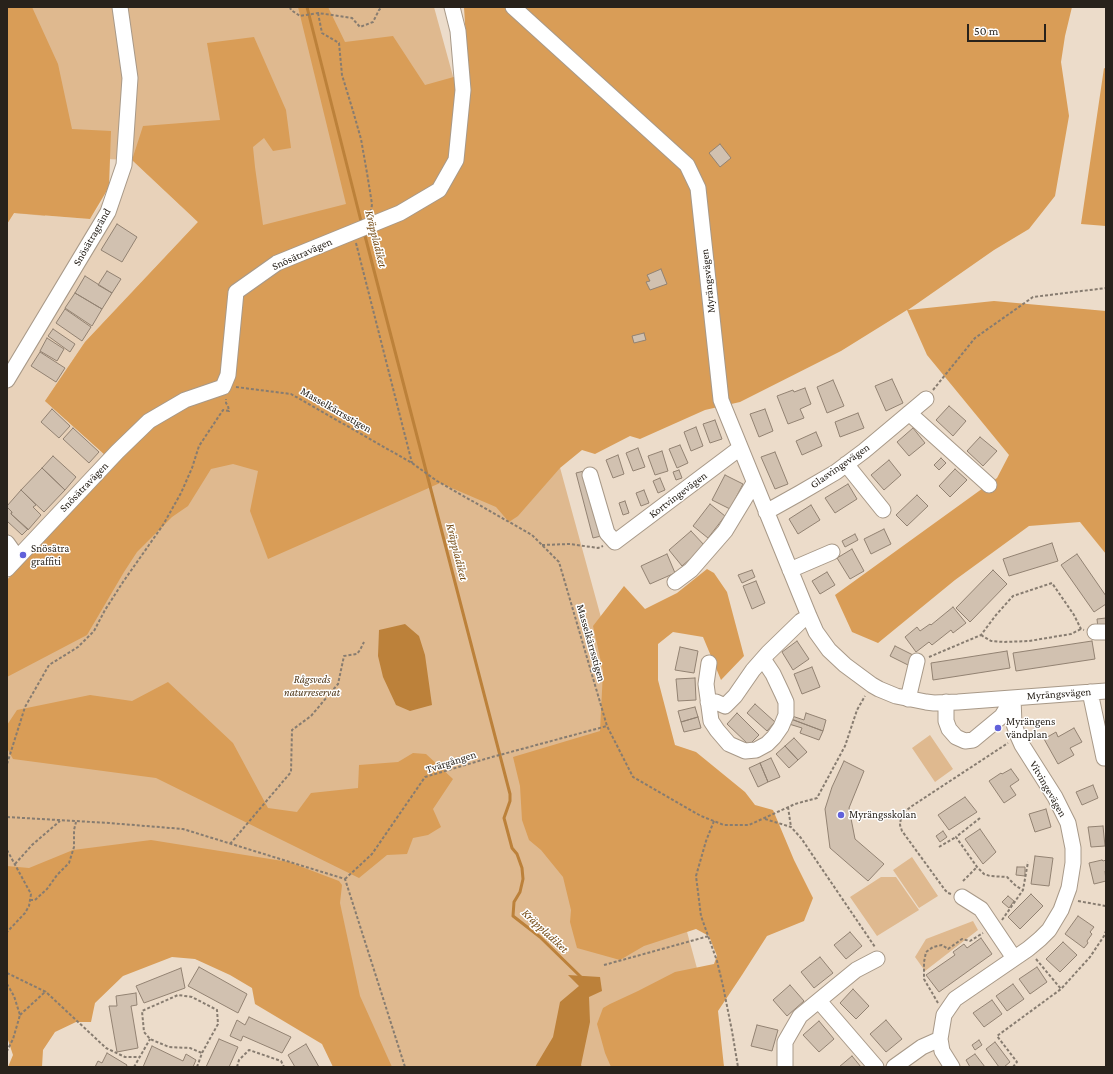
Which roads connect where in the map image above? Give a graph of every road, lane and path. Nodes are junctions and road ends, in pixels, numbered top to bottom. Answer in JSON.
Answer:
{"nodes":[{"id":1,"x":120,"y":7,"type":"edge"},
{"id":2,"x":290,"y":7,"type":"edge"},
{"id":3,"x":382,"y":7,"type":"edge"},
{"id":4,"x":452,"y":7,"type":"edge"},
{"id":5,"x":514,"y":7,"type":"edge"},
{"id":6,"x":318,"y":13,"type":"junction"},
{"id":7,"x":370,"y":224,"type":"junction"},
{"id":8,"x":354,"y":232,"type":"junction"},
{"id":9,"x":1106,"y":288,"type":"edge"},
{"id":10,"x":7,"y":380,"type":"edge"},
{"id":11,"x":223,"y":387,"type":"junction"},
{"id":12,"x":926,"y":399,"type":"joint"},
{"id":13,"x":909,"y":413,"type":"junction"},
{"id":14,"x":740,"y":448,"type":"junction"},
{"id":15,"x":412,"y":463,"type":"junction"},
{"id":16,"x":846,"y":464,"type":"junction"},
{"id":17,"x":590,"y":475,"type":"dead end"},
{"id":18,"x":754,"y":483,"type":"junction"},
{"id":19,"x":989,"y":485,"type":"dead end"},
{"id":20,"x":883,"y":510,"type":"dead end"},
{"id":21,"x":766,"y":512,"type":"junction"},
{"id":22,"x":615,"y":542,"type":"junction"},
{"id":23,"x":7,"y":543,"type":"edge"},
{"id":24,"x":542,"y":545,"type":"junction"},
{"id":25,"x":832,"y":552,"type":"dead end"},
{"id":26,"x":17,"y":557,"type":"junction"},
{"id":27,"x":7,"y":569,"type":"edge"},
{"id":28,"x":790,"y":570,"type":"junction"},
{"id":29,"x":675,"y":582,"type":"dead end"},
{"id":30,"x":809,"y":616,"type":"junction"},
{"id":31,"x":1094,"y":631,"type":"edge"},
{"id":32,"x":981,"y":635,"type":"junction"},
{"id":33,"x":364,"y":642,"type":"dead end"},
{"id":34,"x":763,"y":659,"type":"junction"},
{"id":35,"x":917,"y":661,"type":"joint"},
{"id":36,"x":708,"y":663,"type":"dead end"},
{"id":37,"x":872,"y":685,"type":"junction"},
{"id":38,"x":1106,"y":691,"type":"edge"},
{"id":39,"x":1090,"y":692,"type":"junction"},
{"id":40,"x":1013,"y":698,"type":"junction"},
{"id":41,"x":908,"y":699,"type":"junction"},
{"id":42,"x":708,"y":702,"type":"junction"},
{"id":43,"x":946,"y":702,"type":"junction"},
{"id":44,"x":607,"y":726,"type":"junction"},
{"id":45,"x":1018,"y":736,"type":"junction"},
{"id":46,"x":1104,"y":758,"type":"dead end"},
{"id":47,"x":7,"y":764,"type":"edge"},
{"id":48,"x":788,"y":807,"type":"junction"},
{"id":49,"x":7,"y":817,"type":"edge"},
{"id":50,"x":764,"y":818,"type":"junction"},
{"id":51,"x":980,"y":818,"type":"dead end"},
{"id":52,"x":60,"y":821,"type":"junction"},
{"id":53,"x":714,"y":821,"type":"junction"},
{"id":54,"x":76,"y":822,"type":"junction"},
{"id":55,"x":791,"y":827,"type":"junction"},
{"id":56,"x":956,"y":837,"type":"junction"},
{"id":57,"x":230,"y":844,"type":"junction"},
{"id":58,"x":939,"y":847,"type":"dead end"},
{"id":59,"x":7,"y":850,"type":"edge"},
{"id":60,"x":1028,"y":862,"type":"dead end"},
{"id":61,"x":15,"y":864,"type":"junction"},
{"id":62,"x":977,"y":867,"type":"junction"},
{"id":63,"x":345,"y":879,"type":"junction"},
{"id":64,"x":963,"y":881,"type":"dead end"},
{"id":65,"x":1023,"y":890,"type":"junction"},
{"id":66,"x":962,"y":897,"type":"joint"},
{"id":67,"x":1065,"y":899,"type":"junction"},
{"id":68,"x":30,"y":900,"type":"junction"},
{"id":69,"x":1106,"y":906,"type":"edge"},
{"id":70,"x":994,"y":929,"type":"junction"},
{"id":71,"x":1106,"y":931,"type":"edge"},
{"id":72,"x":7,"y":932,"type":"edge"},
{"id":73,"x":709,"y":936,"type":"junction"},
{"id":74,"x":1028,"y":949,"type":"junction"},
{"id":75,"x":1014,"y":958,"type":"junction"},
{"id":76,"x":877,"y":959,"type":"joint"},
{"id":77,"x":604,"y":965,"type":"dead end"},
{"id":78,"x":7,"y":973,"type":"edge"},
{"id":79,"x":7,"y":984,"type":"edge"},
{"id":80,"x":1061,"y":989,"type":"junction"},
{"id":81,"x":46,"y":991,"type":"junction"},
{"id":82,"x":819,"y":1001,"type":"junction"},
{"id":83,"x":20,"y":1015,"type":"junction"},
{"id":84,"x":944,"y":1015,"type":"junction"},
{"id":85,"x":150,"y":1039,"type":"junction"},
{"id":86,"x":940,"y":1039,"type":"junction"},
{"id":87,"x":7,"y":1052,"type":"edge"},
{"id":88,"x":202,"y":1053,"type":"junction"},
{"id":89,"x":140,"y":1057,"type":"junction"},
{"id":90,"x":134,"y":1067,"type":"edge"},
{"id":91,"x":198,"y":1067,"type":"edge"},
{"id":92,"x":237,"y":1067,"type":"edge"},
{"id":93,"x":284,"y":1067,"type":"edge"},
{"id":94,"x":405,"y":1067,"type":"edge"},
{"id":95,"x":738,"y":1067,"type":"edge"},
{"id":96,"x":784,"y":1067,"type":"edge"},
{"id":97,"x":876,"y":1067,"type":"edge"},
{"id":98,"x":894,"y":1067,"type":"edge"},
{"id":99,"x":952,"y":1067,"type":"edge"},
{"id":100,"x":1013,"y":1067,"type":"edge"}],
"edges":[{"from":1,"to":10,"type":"street","name":"Snösätragränd"},
{"from":2,"to":6,"type":"path"},
{"from":3,"to":6,"type":"path"},
{"from":4,"to":7,"type":"street","name":"Snösätravägen"},
{"from":5,"to":14,"type":"street","name":"Myrängsvägen"},
{"from":6,"to":7,"type":"path"},
{"from":7,"to":8,"type":"street","name":"Snösätravägen"},
{"from":8,"to":11,"type":"street","name":"Snösätravägen"},
{"from":8,"to":15,"type":"path"},
{"from":9,"to":12,"type":"path"},
{"from":11,"to":15,"type":"path","name":"Masselkärrsstigen"},
{"from":11,"to":26,"type":"street","name":"Snösätravägen"},
{"from":11,"to":47,"type":"path"},
{"from":12,"to":13,"type":"street","name":"Glasvingevägen"},
{"from":13,"to":16,"type":"street","name":"Glasvingevägen"},
{"from":13,"to":19,"type":"street"},
{"from":14,"to":18,"type":"street","name":"Myrängsvägen"},
{"from":14,"to":22,"type":"street","name":"Kortvingevägen"},
{"from":15,"to":24,"type":"path","name":"Masselkärrsstigen"},
{"from":16,"to":20,"type":"street"},
{"from":16,"to":21,"type":"street","name":"Glasvingevägen"},
{"from":17,"to":22,"type":"street"},
{"from":18,"to":21,"type":"street","name":"Myrängsvägen"},
{"from":18,"to":29,"type":"street"},
{"from":21,"to":28,"type":"street","name":"Myrängsvägen"},
{"from":22,"to":24,"type":"path"},
{"from":23,"to":26,"type":"street"},
{"from":24,"to":44,"type":"path","name":"Masselkärrsstigen"},
{"from":25,"to":28,"type":"street"},
{"from":26,"to":27,"type":"street","name":"Snösätravägen"},
{"from":28,"to":30,"type":"street","name":"Myrängsvägen"},
{"from":30,"to":34,"type":"street"},
{"from":30,"to":37,"type":"street","name":"Myrängsvägen"},
{"from":31,"to":32,"type":"path"},
{"from":31,"to":32,"type":"path"},
{"from":32,"to":35,"type":"path"},
{"from":33,"to":57,"type":"path"},
{"from":34,"to":42,"type":"street"},
{"from":34,"to":42,"type":"street"},
{"from":35,"to":41,"type":"street"},
{"from":36,"to":42,"type":"street"},
{"from":37,"to":41,"type":"street","name":"Myrängsvägen"},
{"from":37,"to":48,"type":"path","name":"Masselkärrsstigen"},
{"from":38,"to":39,"type":"street","name":"Myrängsvägen"},
{"from":39,"to":40,"type":"street","name":"Myrängsvägen"},
{"from":39,"to":46,"type":"street"},
{"from":40,"to":43,"type":"street","name":"Myrängsvägen"},
{"from":40,"to":43,"type":"street","name":"Myrängsvägen"},
{"from":40,"to":45,"type":"street","name":"Vitvingevägen"},
{"from":41,"to":43,"type":"street","name":"Myrängsvägen"},
{"from":44,"to":53,"type":"path","name":"Masselkärrsstigen"},
{"from":44,"to":63,"type":"path","name":"Tvärgången"},
{"from":45,"to":66,"type":"path"},
{"from":45,"to":67,"type":"street","name":"Vitvingevägen"},
{"from":48,"to":50,"type":"path","name":"Masselkärrsstigen"},
{"from":48,"to":55,"type":"path"},
{"from":49,"to":52,"type":"path"},
{"from":50,"to":53,"type":"path","name":"Masselkärrsstigen"},
{"from":50,"to":55,"type":"path"},
{"from":51,"to":56,"type":"path"},
{"from":52,"to":54,"type":"path"},
{"from":52,"to":61,"type":"path"},
{"from":53,"to":73,"type":"path"},
{"from":54,"to":57,"type":"path"},
{"from":54,"to":68,"type":"path"},
{"from":55,"to":76,"type":"path"},
{"from":56,"to":58,"type":"path"},
{"from":56,"to":62,"type":"path"},
{"from":57,"to":63,"type":"path"},
{"from":59,"to":61,"type":"path"},
{"from":60,"to":65,"type":"path"},
{"from":61,"to":68,"type":"path"},
{"from":62,"to":64,"type":"path"},
{"from":62,"to":65,"type":"path"},
{"from":63,"to":94,"type":"path"},
{"from":65,"to":70,"type":"path"},
{"from":66,"to":70,"type":"street"},
{"from":67,"to":69,"type":"path"},
{"from":67,"to":74,"type":"street","name":"Vitvingevägen"},
{"from":68,"to":72,"type":"path"},
{"from":70,"to":75,"type":"street"},
{"from":70,"to":84,"type":"path"},
{"from":71,"to":80,"type":"path"},
{"from":73,"to":77,"type":"path"},
{"from":73,"to":95,"type":"path"},
{"from":74,"to":75,"type":"street","name":"Vitvingevägen"},
{"from":74,"to":80,"type":"path"},
{"from":75,"to":84,"type":"street","name":"Vitvingevägen"},
{"from":76,"to":82,"type":"street"},
{"from":78,"to":81,"type":"path"},
{"from":79,"to":83,"type":"path"},
{"from":80,"to":100,"type":"path"},
{"from":81,"to":83,"type":"path"},
{"from":81,"to":89,"type":"path"},
{"from":82,"to":96,"type":"street"},
{"from":82,"to":97,"type":"street"},
{"from":83,"to":87,"type":"path"},
{"from":84,"to":86,"type":"street","name":"Vitvingevägen"},
{"from":85,"to":88,"type":"path"},
{"from":85,"to":88,"type":"path"},
{"from":85,"to":89,"type":"path"},
{"from":86,"to":98,"type":"street"},
{"from":86,"to":99,"type":"street","name":"Vitvingevägen"},
{"from":88,"to":91,"type":"path"},
{"from":89,"to":90,"type":"path"},
{"from":92,"to":93,"type":"path"}]}
